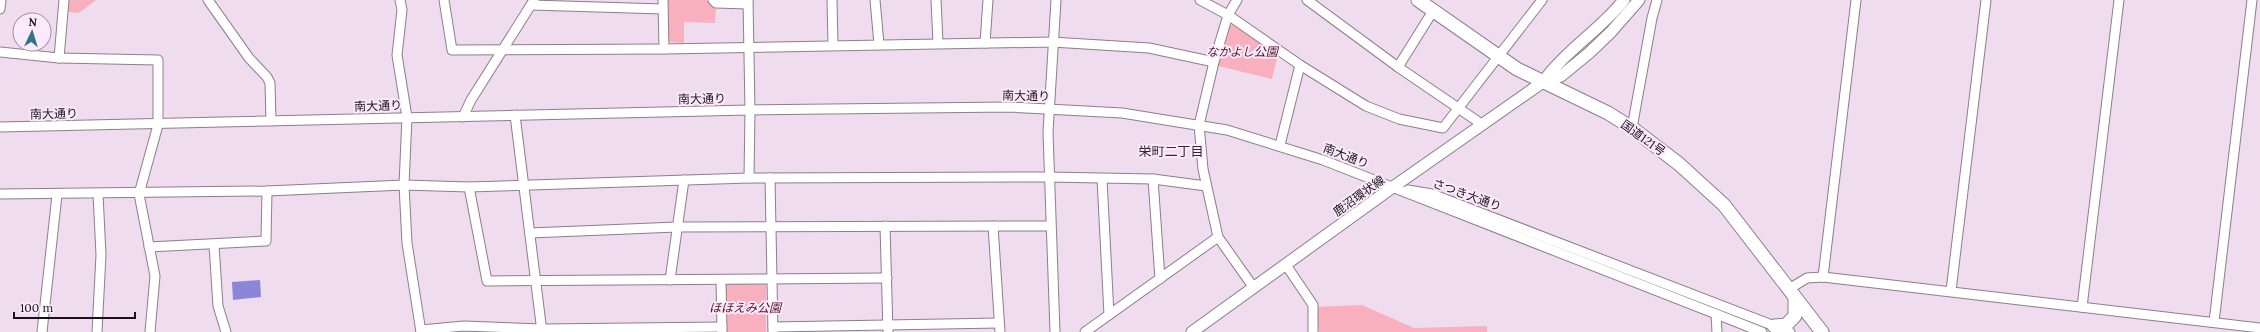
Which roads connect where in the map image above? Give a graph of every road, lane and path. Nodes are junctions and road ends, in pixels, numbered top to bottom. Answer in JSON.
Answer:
{"nodes":[{"id":1,"x":1,"y":0,"type":"edge"},
{"id":2,"x":64,"y":0,"type":"edge"},
{"id":3,"x":208,"y":0,"type":"edge"},
{"id":4,"x":400,"y":0,"type":"edge"},
{"id":5,"x":444,"y":0,"type":"edge"},
{"id":6,"x":712,"y":0,"type":"edge"},
{"id":7,"x":832,"y":0,"type":"edge"},
{"id":8,"x":875,"y":0,"type":"edge"},
{"id":9,"x":936,"y":0,"type":"edge"},
{"id":10,"x":988,"y":0,"type":"edge"},
{"id":11,"x":1056,"y":0,"type":"edge"},
{"id":12,"x":1200,"y":0,"type":"edge"},
{"id":13,"x":1237,"y":0,"type":"edge"},
{"id":14,"x":1307,"y":0,"type":"edge"},
{"id":15,"x":1542,"y":0,"type":"edge"},
{"id":16,"x":1624,"y":0,"type":"edge"},
{"id":17,"x":1639,"y":0,"type":"edge"},
{"id":18,"x":1657,"y":0,"type":"edge"},
{"id":19,"x":1856,"y":0,"type":"edge"},
{"id":20,"x":1986,"y":0,"type":"edge"},
{"id":21,"x":2119,"y":0,"type":"edge"},
{"id":22,"x":2252,"y":0,"type":"edge"},
{"id":23,"x":748,"y":2,"type":"edge"},
{"id":24,"x":533,"y":3,"type":"edge"},
{"id":25,"x":663,"y":4,"type":"edge"},
{"id":26,"x":1428,"y":4,"type":"edge"},
{"id":27,"x":0,"y":9,"type":"edge"},
{"id":28,"x":1228,"y":15,"type":"junction"},
{"id":29,"x":1052,"y":42,"type":"junction"},
{"id":30,"x":938,"y":43,"type":"junction"},
{"id":31,"x":985,"y":43,"type":"junction"},
{"id":32,"x":879,"y":44,"type":"junction"},
{"id":33,"x":833,"y":45,"type":"junction"},
{"id":34,"x":748,"y":46,"type":"junction"},
{"id":35,"x":664,"y":49,"type":"junction"},
{"id":36,"x":502,"y":50,"type":"junction"},
{"id":37,"x":0,"y":52,"type":"edge"},
{"id":38,"x":1499,"y":57,"type":"junction"},
{"id":39,"x":59,"y":58,"type":"junction"},
{"id":40,"x":1214,"y":62,"type":"junction"},
{"id":41,"x":1300,"y":65,"type":"junction"},
{"id":42,"x":1398,"y":67,"type":"junction"},
{"id":43,"x":1543,"y":82,"type":"junction"},
{"id":44,"x":1457,"y":107,"type":"junction"},
{"id":45,"x":1049,"y":108,"type":"junction"},
{"id":46,"x":750,"y":110,"type":"junction"},
{"id":47,"x":515,"y":115,"type":"junction"},
{"id":48,"x":463,"y":116,"type":"junction"},
{"id":49,"x":407,"y":117,"type":"junction"},
{"id":50,"x":271,"y":121,"type":"junction"},
{"id":51,"x":158,"y":125,"type":"junction"},
{"id":52,"x":1199,"y":125,"type":"junction"},
{"id":53,"x":1483,"y":125,"type":"junction"},
{"id":54,"x":0,"y":127,"type":"edge"},
{"id":55,"x":1632,"y":128,"type":"junction"},
{"id":56,"x":1280,"y":146,"type":"junction"},
{"id":57,"x":1048,"y":177,"type":"junction"},
{"id":58,"x":749,"y":178,"type":"junction"},
{"id":59,"x":770,"y":178,"type":"junction"},
{"id":60,"x":1102,"y":179,"type":"junction"},
{"id":61,"x":1153,"y":179,"type":"junction"},
{"id":62,"x":684,"y":180,"type":"junction"},
{"id":63,"x":404,"y":185,"type":"junction"},
{"id":64,"x":524,"y":186,"type":"junction"},
{"id":65,"x":1206,"y":186,"type":"junction"},
{"id":66,"x":469,"y":187,"type":"junction"},
{"id":67,"x":1392,"y":187,"type":"junction"},
{"id":68,"x":267,"y":191,"type":"junction"},
{"id":69,"x":0,"y":194,"type":"edge"},
{"id":70,"x":98,"y":194,"type":"junction"},
{"id":71,"x":139,"y":194,"type":"junction"},
{"id":72,"x":57,"y":195,"type":"junction"},
{"id":73,"x":771,"y":226,"type":"junction"},
{"id":74,"x":886,"y":226,"type":"junction"},
{"id":75,"x":993,"y":226,"type":"junction"},
{"id":76,"x":1050,"y":226,"type":"junction"},
{"id":77,"x":677,"y":227,"type":"junction"},
{"id":78,"x":530,"y":233,"type":"junction"},
{"id":79,"x":1218,"y":237,"type":"junction"},
{"id":80,"x":214,"y":245,"type":"junction"},
{"id":81,"x":149,"y":247,"type":"junction"},
{"id":82,"x":1286,"y":265,"type":"junction"},
{"id":83,"x":1823,"y":277,"type":"junction"},
{"id":84,"x":887,"y":278,"type":"junction"},
{"id":85,"x":772,"y":279,"type":"junction"},
{"id":86,"x":1160,"y":279,"type":"junction"},
{"id":87,"x":670,"y":280,"type":"junction"},
{"id":88,"x":721,"y":280,"type":"junction"},
{"id":89,"x":536,"y":281,"type":"junction"},
{"id":90,"x":1254,"y":288,"type":"junction"},
{"id":91,"x":1951,"y":291,"type":"junction"},
{"id":92,"x":1792,"y":293,"type":"junction"},
{"id":93,"x":2082,"y":307,"type":"junction"},
{"id":94,"x":1716,"y":314,"type":"junction"},
{"id":95,"x":1109,"y":315,"type":"junction"},
{"id":96,"x":2214,"y":322,"type":"junction"},
{"id":97,"x":1774,"y":326,"type":"junction"},
{"id":98,"x":888,"y":328,"type":"edge"},
{"id":99,"x":942,"y":328,"type":"edge"},
{"id":100,"x":999,"y":328,"type":"edge"},
{"id":101,"x":2260,"y":328,"type":"edge"},
{"id":102,"x":773,"y":329,"type":"edge"},
{"id":103,"x":542,"y":330,"type":"edge"},
{"id":104,"x":722,"y":330,"type":"edge"},
{"id":105,"x":421,"y":331,"type":"edge"},
{"id":106,"x":42,"y":332,"type":"edge"},
{"id":107,"x":97,"y":332,"type":"edge"},
{"id":108,"x":150,"y":332,"type":"edge"},
{"id":109,"x":226,"y":332,"type":"edge"},
{"id":110,"x":1054,"y":332,"type":"edge"},
{"id":111,"x":1085,"y":332,"type":"edge"},
{"id":112,"x":1192,"y":332,"type":"edge"},
{"id":113,"x":1313,"y":332,"type":"edge"},
{"id":114,"x":1717,"y":332,"type":"edge"},
{"id":115,"x":1762,"y":332,"type":"edge"},
{"id":116,"x":1790,"y":332,"type":"edge"},
{"id":117,"x":1822,"y":332,"type":"edge"}],
"edges":[{"from":1,"to":27,"type":"street"},
{"from":2,"to":39,"type":"street"},
{"from":3,"to":50,"type":"street"},
{"from":4,"to":49,"type":"street"},
{"from":5,"to":36,"type":"street"},
{"from":6,"to":23,"type":"street"},
{"from":7,"to":33,"type":"street"},
{"from":8,"to":32,"type":"street"},
{"from":9,"to":30,"type":"street"},
{"from":10,"to":31,"type":"street"},
{"from":11,"to":29,"type":"street"},
{"from":12,"to":28,"type":"street"},
{"from":13,"to":28,"type":"street"},
{"from":14,"to":42,"type":"street"},
{"from":15,"to":38,"type":"street"},
{"from":16,"to":43,"type":"main road","name":"鹿沼環状線"},
{"from":17,"to":43,"type":"main road","name":"鹿沼環状線"},
{"from":18,"to":55,"type":"street"},
{"from":19,"to":83,"type":"street"},
{"from":20,"to":91,"type":"street"},
{"from":21,"to":93,"type":"street"},
{"from":22,"to":96,"type":"street"},
{"from":23,"to":34,"type":"street"},
{"from":24,"to":25,"type":"street"},
{"from":24,"to":36,"type":"street"},
{"from":25,"to":35,"type":"street"},
{"from":26,"to":38,"type":"highway","name":"国道121号"},
{"from":26,"to":42,"type":"street"},
{"from":28,"to":40,"type":"street"},
{"from":28,"to":41,"type":"street"},
{"from":29,"to":31,"type":"street"},
{"from":29,"to":40,"type":"street"},
{"from":29,"to":45,"type":"street"},
{"from":30,"to":31,"type":"street"},
{"from":30,"to":32,"type":"street"},
{"from":32,"to":33,"type":"street"},
{"from":33,"to":34,"type":"street"},
{"from":34,"to":35,"type":"street"},
{"from":34,"to":46,"type":"street"},
{"from":35,"to":36,"type":"street"},
{"from":36,"to":48,"type":"street"},
{"from":37,"to":39,"type":"street"},
{"from":38,"to":43,"type":"highway","name":"国道121号"},
{"from":38,"to":44,"type":"street"},
{"from":39,"to":51,"type":"street"},
{"from":40,"to":52,"type":"street"},
{"from":41,"to":44,"type":"street"},
{"from":41,"to":56,"type":"street"},
{"from":42,"to":44,"type":"street"},
{"from":43,"to":53,"type":"main road","name":"鹿沼環状線"},
{"from":43,"to":55,"type":"highway","name":"国道121号"},
{"from":44,"to":53,"type":"street"},
{"from":45,"to":46,"type":"street","name":"南大通り"},
{"from":45,"to":52,"type":"street","name":"南大通り"},
{"from":45,"to":57,"type":"street"},
{"from":46,"to":47,"type":"street","name":"南大通り"},
{"from":46,"to":58,"type":"street"},
{"from":47,"to":48,"type":"street","name":"南大通り"},
{"from":47,"to":64,"type":"street"},
{"from":48,"to":49,"type":"street","name":"南大通り"},
{"from":49,"to":50,"type":"street","name":"南大通り"},
{"from":49,"to":63,"type":"street"},
{"from":50,"to":51,"type":"street","name":"南大通り"},
{"from":51,"to":54,"type":"street","name":"南大通り"},
{"from":51,"to":71,"type":"street"},
{"from":52,"to":56,"type":"street","name":"南大通り"},
{"from":52,"to":65,"type":"street"},
{"from":53,"to":67,"type":"main road","name":"鹿沼環状線"},
{"from":55,"to":92,"type":"highway","name":"国道121号"},
{"from":56,"to":67,"type":"street","name":"南大通り"},
{"from":57,"to":59,"type":"street"},
{"from":57,"to":60,"type":"street"},
{"from":57,"to":76,"type":"street"},
{"from":58,"to":59,"type":"street"},
{"from":58,"to":62,"type":"street"},
{"from":59,"to":73,"type":"street"},
{"from":60,"to":61,"type":"street"},
{"from":60,"to":95,"type":"street"},
{"from":61,"to":65,"type":"street"},
{"from":61,"to":86,"type":"street"},
{"from":62,"to":64,"type":"street"},
{"from":62,"to":77,"type":"street"},
{"from":63,"to":66,"type":"street"},
{"from":63,"to":68,"type":"street"},
{"from":63,"to":105,"type":"street"},
{"from":64,"to":66,"type":"street"},
{"from":64,"to":78,"type":"street"},
{"from":65,"to":79,"type":"street"},
{"from":66,"to":89,"type":"street"},
{"from":67,"to":82,"type":"main road","name":"鹿沼環状線"},
{"from":67,"to":94,"type":"street","name":"さつき大通り"},
{"from":67,"to":97,"type":"street","name":"さつき大通り"},
{"from":68,"to":71,"type":"street"},
{"from":68,"to":80,"type":"street"},
{"from":69,"to":72,"type":"street"},
{"from":70,"to":71,"type":"street"},
{"from":70,"to":72,"type":"street"},
{"from":70,"to":107,"type":"street"},
{"from":71,"to":81,"type":"street"},
{"from":72,"to":106,"type":"street"},
{"from":73,"to":74,"type":"street"},
{"from":73,"to":77,"type":"street"},
{"from":73,"to":85,"type":"street"},
{"from":74,"to":75,"type":"street"},
{"from":74,"to":84,"type":"street"},
{"from":75,"to":76,"type":"street"},
{"from":75,"to":100,"type":"street"},
{"from":76,"to":110,"type":"street"},
{"from":77,"to":78,"type":"street"},
{"from":77,"to":87,"type":"street"},
{"from":78,"to":89,"type":"street"},
{"from":79,"to":86,"type":"street"},
{"from":79,"to":90,"type":"street"},
{"from":80,"to":81,"type":"street"},
{"from":80,"to":109,"type":"street"},
{"from":81,"to":108,"type":"street"},
{"from":82,"to":90,"type":"main road","name":"鹿沼環状線"},
{"from":82,"to":113,"type":"street"},
{"from":83,"to":91,"type":"street"},
{"from":83,"to":92,"type":"street"},
{"from":84,"to":85,"type":"street"},
{"from":84,"to":98,"type":"street"},
{"from":85,"to":88,"type":"street"},
{"from":85,"to":102,"type":"street"},
{"from":86,"to":95,"type":"street"},
{"from":87,"to":88,"type":"street"},
{"from":87,"to":89,"type":"street"},
{"from":88,"to":104,"type":"street"},
{"from":89,"to":103,"type":"street"},
{"from":90,"to":112,"type":"main road","name":"鹿沼環状線"},
{"from":91,"to":93,"type":"street"},
{"from":92,"to":97,"type":"highway"},
{"from":92,"to":117,"type":"highway","name":"国道121号"},
{"from":93,"to":96,"type":"street"},
{"from":94,"to":114,"type":"street"},
{"from":94,"to":115,"type":"street","name":"さつき大通り"},
{"from":95,"to":111,"type":"street"},
{"from":96,"to":101,"type":"street"},
{"from":97,"to":116,"type":"street","name":"さつき大通り"},
{"from":98,"to":99,"type":"street"},
{"from":98,"to":102,"type":"street"},
{"from":99,"to":100,"type":"street"},
{"from":103,"to":104,"type":"street"},
{"from":103,"to":105,"type":"street"}]}
